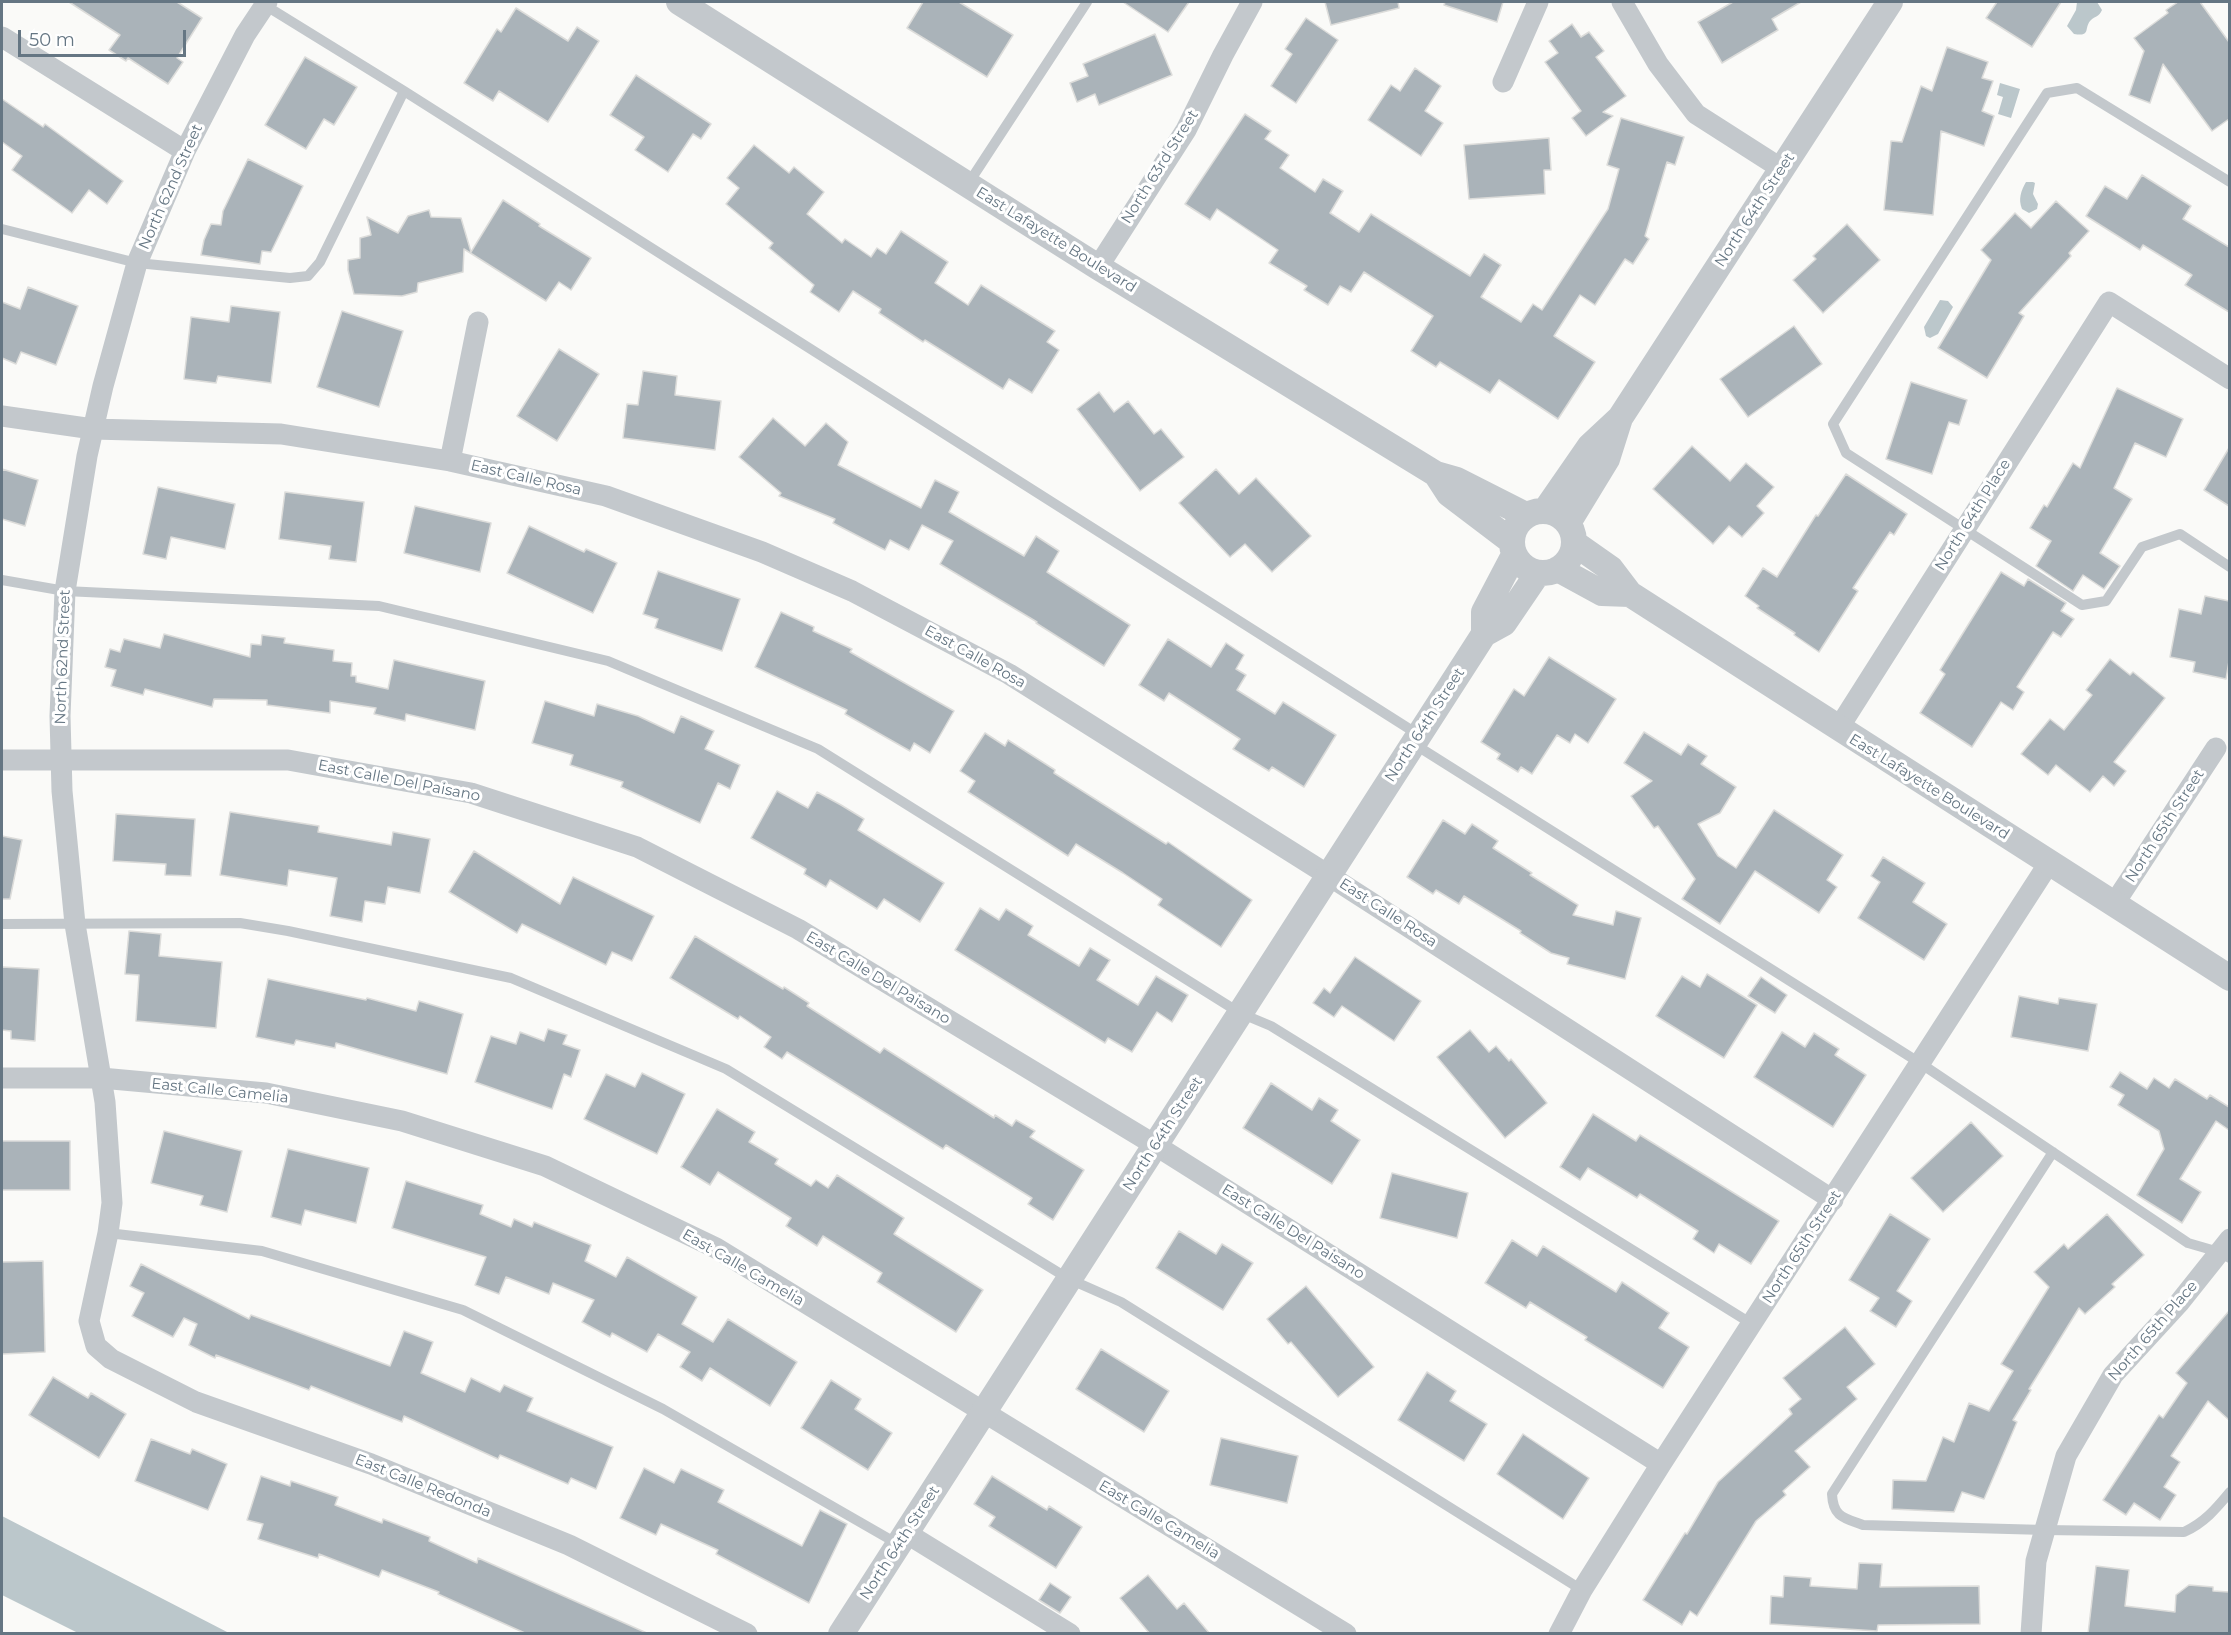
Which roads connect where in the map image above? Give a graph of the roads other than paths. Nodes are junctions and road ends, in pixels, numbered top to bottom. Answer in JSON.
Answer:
{"nodes":[{"id":1,"x":1087,"y":2,"type":"edge"},
{"id":2,"x":1252,"y":2,"type":"edge"},
{"id":3,"x":1538,"y":2,"type":"edge"},
{"id":4,"x":1622,"y":2,"type":"edge"},
{"id":5,"x":1890,"y":2,"type":"edge"},
{"id":6,"x":264,"y":3,"type":"edge"},
{"id":7,"x":695,"y":6,"type":"edge"},
{"id":8,"x":2,"y":37,"type":"edge"},
{"id":9,"x":1503,"y":82,"type":"dead end"},
{"id":10,"x":404,"y":91,"type":"junction"},
{"id":11,"x":185,"y":151,"type":"junction"},
{"id":12,"x":1782,"y":170,"type":"junction"},
{"id":13,"x":2229,"y":182,"type":"edge"},
{"id":14,"x":968,"y":184,"type":"junction"},
{"id":15,"x":2,"y":229,"type":"edge"},
{"id":16,"x":137,"y":263,"type":"junction"},
{"id":17,"x":1098,"y":267,"type":"junction"},
{"id":18,"x":477,"y":322,"type":"dead end"},
{"id":19,"x":2229,"y":379,"type":"edge"},
{"id":20,"x":2,"y":416,"type":"edge"},
{"id":21,"x":1620,"y":418,"type":"junction"},
{"id":22,"x":93,"y":429,"type":"junction"},
{"id":23,"x":450,"y":461,"type":"junction"},
{"id":24,"x":1436,"y":474,"type":"junction"},
{"id":25,"x":1535,"y":513,"type":"junction"},
{"id":26,"x":1964,"y":530,"type":"junction"},
{"id":27,"x":1571,"y":533,"type":"junction"},
{"id":28,"x":1513,"y":548,"type":"junction"},
{"id":29,"x":2229,"y":567,"type":"edge"},
{"id":30,"x":1548,"y":571,"type":"junction"},
{"id":31,"x":2,"y":580,"type":"edge"},
{"id":32,"x":65,"y":591,"type":"junction"},
{"id":33,"x":1630,"y":594,"type":"junction"},
{"id":34,"x":1484,"y":634,"type":"junction"},
{"id":35,"x":1838,"y":729,"type":"junction"},
{"id":36,"x":1416,"y":739,"type":"junction"},
{"id":37,"x":2216,"y":748,"type":"dead end"},
{"id":38,"x":62,"y":758,"type":"junction"},
{"id":39,"x":2,"y":760,"type":"edge"},
{"id":40,"x":2049,"y":863,"type":"junction"},
{"id":41,"x":1329,"y":875,"type":"junction"},
{"id":42,"x":2114,"y":904,"type":"junction"},
{"id":43,"x":2,"y":924,"type":"edge"},
{"id":44,"x":75,"y":924,"type":"junction"},
{"id":45,"x":2229,"y":978,"type":"edge"},
{"id":46,"x":1240,"y":1013,"type":"junction"},
{"id":47,"x":1920,"y":1063,"type":"junction"},
{"id":48,"x":2,"y":1078,"type":"edge"},
{"id":49,"x":101,"y":1078,"type":"junction"},
{"id":50,"x":1155,"y":1145,"type":"junction"},
{"id":51,"x":2054,"y":1152,"type":"junction"},
{"id":52,"x":1833,"y":1200,"type":"junction"},
{"id":53,"x":108,"y":1233,"type":"junction"},
{"id":54,"x":2226,"y":1250,"type":"edge"},
{"id":55,"x":1069,"y":1280,"type":"junction"},
{"id":56,"x":1752,"y":1324,"type":"junction"},
{"id":57,"x":96,"y":1346,"type":"joint"},
{"id":58,"x":984,"y":1413,"type":"junction"},
{"id":59,"x":1661,"y":1464,"type":"junction"},
{"id":60,"x":2229,"y":1492,"type":"edge"},
{"id":61,"x":2045,"y":1530,"type":"junction"},
{"id":62,"x":903,"y":1539,"type":"junction"},
{"id":63,"x":1582,"y":1590,"type":"junction"},
{"id":64,"x":747,"y":1634,"type":"edge"},
{"id":65,"x":842,"y":1634,"type":"edge"},
{"id":66,"x":1070,"y":1634,"type":"edge"},
{"id":67,"x":1346,"y":1634,"type":"edge"},
{"id":68,"x":1559,"y":1634,"type":"edge"},
{"id":69,"x":2031,"y":1634,"type":"edge"}],
"edges":[{"from":1,"to":14,"type":"lane"},
{"from":2,"to":17,"type":"street","name":"North 63rd Street"},
{"from":3,"to":9,"type":"street"},
{"from":4,"to":12,"type":"street"},
{"from":5,"to":12,"type":"street","name":"North 64th Street"},
{"from":6,"to":10,"type":"lane"},
{"from":6,"to":11,"type":"street","name":"North 62nd Street"},
{"from":7,"to":14,"type":"street","name":"East Lafayette Boulevard"},
{"from":8,"to":11,"type":"street"},
{"from":10,"to":16,"type":"lane"},
{"from":10,"to":36,"type":"lane"},
{"from":11,"to":16,"type":"street","name":"North 62nd Street"},
{"from":12,"to":21,"type":"street","name":"North 64th Street"},
{"from":13,"to":26,"type":"lane"},
{"from":14,"to":17,"type":"street","name":"East Lafayette Boulevard"},
{"from":15,"to":16,"type":"lane"},
{"from":16,"to":22,"type":"street","name":"North 62nd Street"},
{"from":17,"to":24,"type":"street","name":"East Lafayette Boulevard"},
{"from":18,"to":23,"type":"street"},
{"from":19,"to":26,"type":"street","name":"North 64th Place"},
{"from":20,"to":22,"type":"street","name":"East Calle Rosa"},
{"from":21,"to":25,"type":"street","name":"North 64th Street"},
{"from":21,"to":27,"type":"street","name":"North 64th Street"},
{"from":22,"to":23,"type":"street","name":"East Calle Rosa"},
{"from":22,"to":32,"type":"street","name":"North 62nd Street"},
{"from":23,"to":41,"type":"street","name":"East Calle Rosa"},
{"from":24,"to":25,"type":"street","name":"East Lafayette Boulevard"},
{"from":24,"to":28,"type":"street","name":"East Lafayette Boulevard"},
{"from":25,"to":27,"type":"street"},
{"from":25,"to":28,"type":"street"},
{"from":26,"to":29,"type":"lane"},
{"from":26,"to":35,"type":"street","name":"North 64th Place"},
{"from":27,"to":30,"type":"street"},
{"from":27,"to":33,"type":"street","name":"East Lafayette Boulevard"},
{"from":28,"to":30,"type":"street"},
{"from":28,"to":34,"type":"street","name":"North 64th Street"},
{"from":30,"to":33,"type":"street","name":"East Lafayette Boulevard"},
{"from":30,"to":34,"type":"street","name":"North 64th Street"},
{"from":31,"to":32,"type":"lane"},
{"from":32,"to":38,"type":"street","name":"North 62nd Street"},
{"from":32,"to":46,"type":"lane"},
{"from":33,"to":35,"type":"street","name":"East Lafayette Boulevard"},
{"from":34,"to":36,"type":"street","name":"North 64th Street"},
{"from":35,"to":40,"type":"street","name":"East Lafayette Boulevard"},
{"from":36,"to":41,"type":"street","name":"North 64th Street"},
{"from":36,"to":47,"type":"lane"},
{"from":37,"to":42,"type":"street","name":"North 65th Street"},
{"from":38,"to":39,"type":"street","name":"East Calle Del Paisano"},
{"from":38,"to":44,"type":"street","name":"North 62nd Street"},
{"from":38,"to":50,"type":"street","name":"East Calle Del Paisano"},
{"from":40,"to":42,"type":"street","name":"East Lafayette Boulevard"},
{"from":40,"to":47,"type":"street","name":"North 65th Street"},
{"from":41,"to":46,"type":"street","name":"North 64th Street"},
{"from":41,"to":52,"type":"street","name":"East Calle Rosa"},
{"from":42,"to":45,"type":"street","name":"East Lafayette Boulevard"},
{"from":43,"to":44,"type":"lane"},
{"from":44,"to":49,"type":"street","name":"North 62nd Street"},
{"from":44,"to":55,"type":"lane"},
{"from":46,"to":50,"type":"street","name":"North 64th Street"},
{"from":46,"to":56,"type":"lane"},
{"from":47,"to":51,"type":"lane"},
{"from":47,"to":52,"type":"street","name":"North 65th Street"},
{"from":48,"to":49,"type":"street","name":"East Calle Camelia"},
{"from":49,"to":53,"type":"street","name":"North 62nd Street"},
{"from":49,"to":58,"type":"street","name":"East Calle Camelia"},
{"from":50,"to":55,"type":"street","name":"North 64th Street"},
{"from":50,"to":59,"type":"street","name":"East Calle Del Paisano"},
{"from":51,"to":54,"type":"lane"},
{"from":51,"to":61,"type":"lane"},
{"from":52,"to":56,"type":"street","name":"North 65th Street"},
{"from":53,"to":57,"type":"street","name":"North 62nd Street"},
{"from":53,"to":62,"type":"lane"},
{"from":54,"to":61,"type":"street","name":"North 65th Place"},
{"from":55,"to":58,"type":"street","name":"North 64th Street"},
{"from":55,"to":63,"type":"lane"},
{"from":56,"to":59,"type":"street","name":"North 65th Street"},
{"from":57,"to":64,"type":"street","name":"East Calle Redonda"},
{"from":58,"to":62,"type":"street","name":"North 64th Street"},
{"from":58,"to":67,"type":"street","name":"East Calle Camelia"},
{"from":59,"to":63,"type":"street","name":"North 65th Street"},
{"from":60,"to":61,"type":"lane"},
{"from":61,"to":69,"type":"street","name":"North 65th Place"},
{"from":62,"to":65,"type":"street","name":"North 64th Street"},
{"from":62,"to":66,"type":"street"},
{"from":63,"to":68,"type":"street","name":"North 65th Street"}]}
